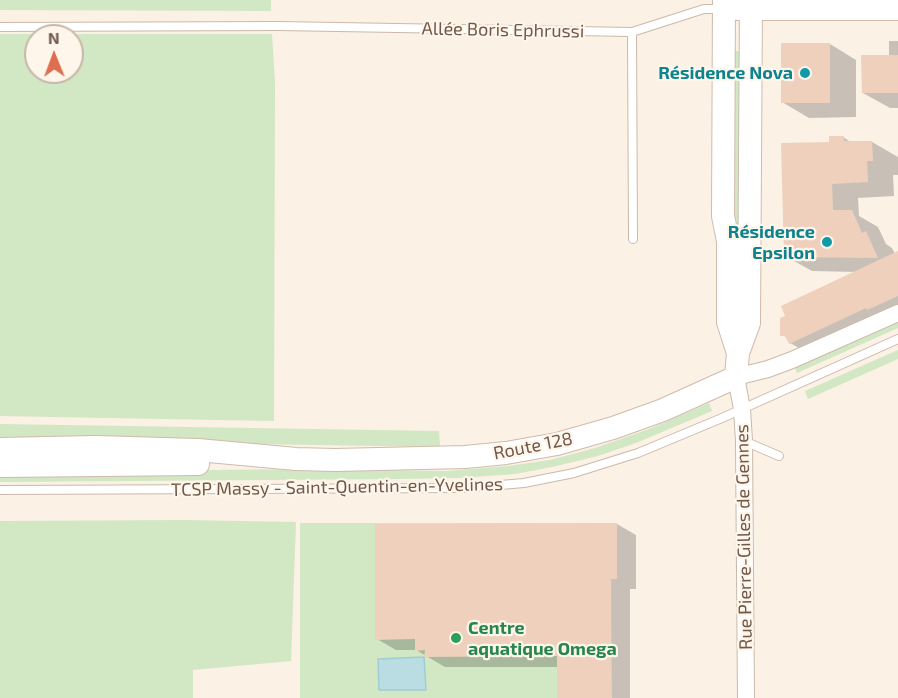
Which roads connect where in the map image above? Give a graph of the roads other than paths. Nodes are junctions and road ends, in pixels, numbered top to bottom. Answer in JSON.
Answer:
{"nodes":[{"id":1,"x":751,"y":4,"type":"edge"},
{"id":2,"x":724,"y":5,"type":"edge"},
{"id":3,"x":898,"y":9,"type":"edge"},
{"id":4,"x":0,"y":27,"type":"edge"},
{"id":5,"x":632,"y":32,"type":"junction"},
{"id":6,"x":633,"y":239,"type":"dead end"},
{"id":7,"x":898,"y":313,"type":"edge"},
{"id":8,"x":898,"y":339,"type":"edge"},
{"id":9,"x":738,"y":353,"type":"junction"},
{"id":10,"x":736,"y":376,"type":"junction"},
{"id":11,"x":742,"y":409,"type":"junction"},
{"id":12,"x":744,"y":441,"type":"junction"},
{"id":13,"x":0,"y":449,"type":"edge"},
{"id":14,"x":779,"y":456,"type":"dead end"},
{"id":15,"x":296,"y":459,"type":"junction"},
{"id":16,"x":0,"y":466,"type":"edge"},
{"id":17,"x":0,"y":490,"type":"edge"},
{"id":18,"x":746,"y":698,"type":"edge"}],
"edges":[{"from":1,"to":2,"type":"main road"},
{"from":1,"to":3,"type":"main road"},
{"from":1,"to":9,"type":"main road"},
{"from":2,"to":5,"type":"lane","name":"Allée Boris Ephrussi"},
{"from":2,"to":9,"type":"main road"},
{"from":4,"to":5,"type":"lane","name":"Allée Boris Ephrussi"},
{"from":5,"to":6,"type":"lane"},
{"from":7,"to":10,"type":"street"},
{"from":8,"to":11,"type":"lane","name":"TCSP Massy - Saint-Quentin-en-Yvelines"},
{"from":9,"to":10,"type":"main road"},
{"from":10,"to":11,"type":"street","name":"Rue Pierre-Gilles de Gennes"},
{"from":10,"to":15,"type":"main road","name":"Route 128"},
{"from":11,"to":12,"type":"street","name":"Rue Pierre-Gilles de Gennes"},
{"from":11,"to":17,"type":"lane","name":"TCSP Massy - Saint-Quentin-en-Yvelines"},
{"from":12,"to":14,"type":"lane"},
{"from":12,"to":18,"type":"street","name":"Rue Pierre-Gilles de Gennes"},
{"from":13,"to":15,"type":"main road","name":"Route 128"},
{"from":15,"to":16,"type":"main road","name":"Route 128"}]}
